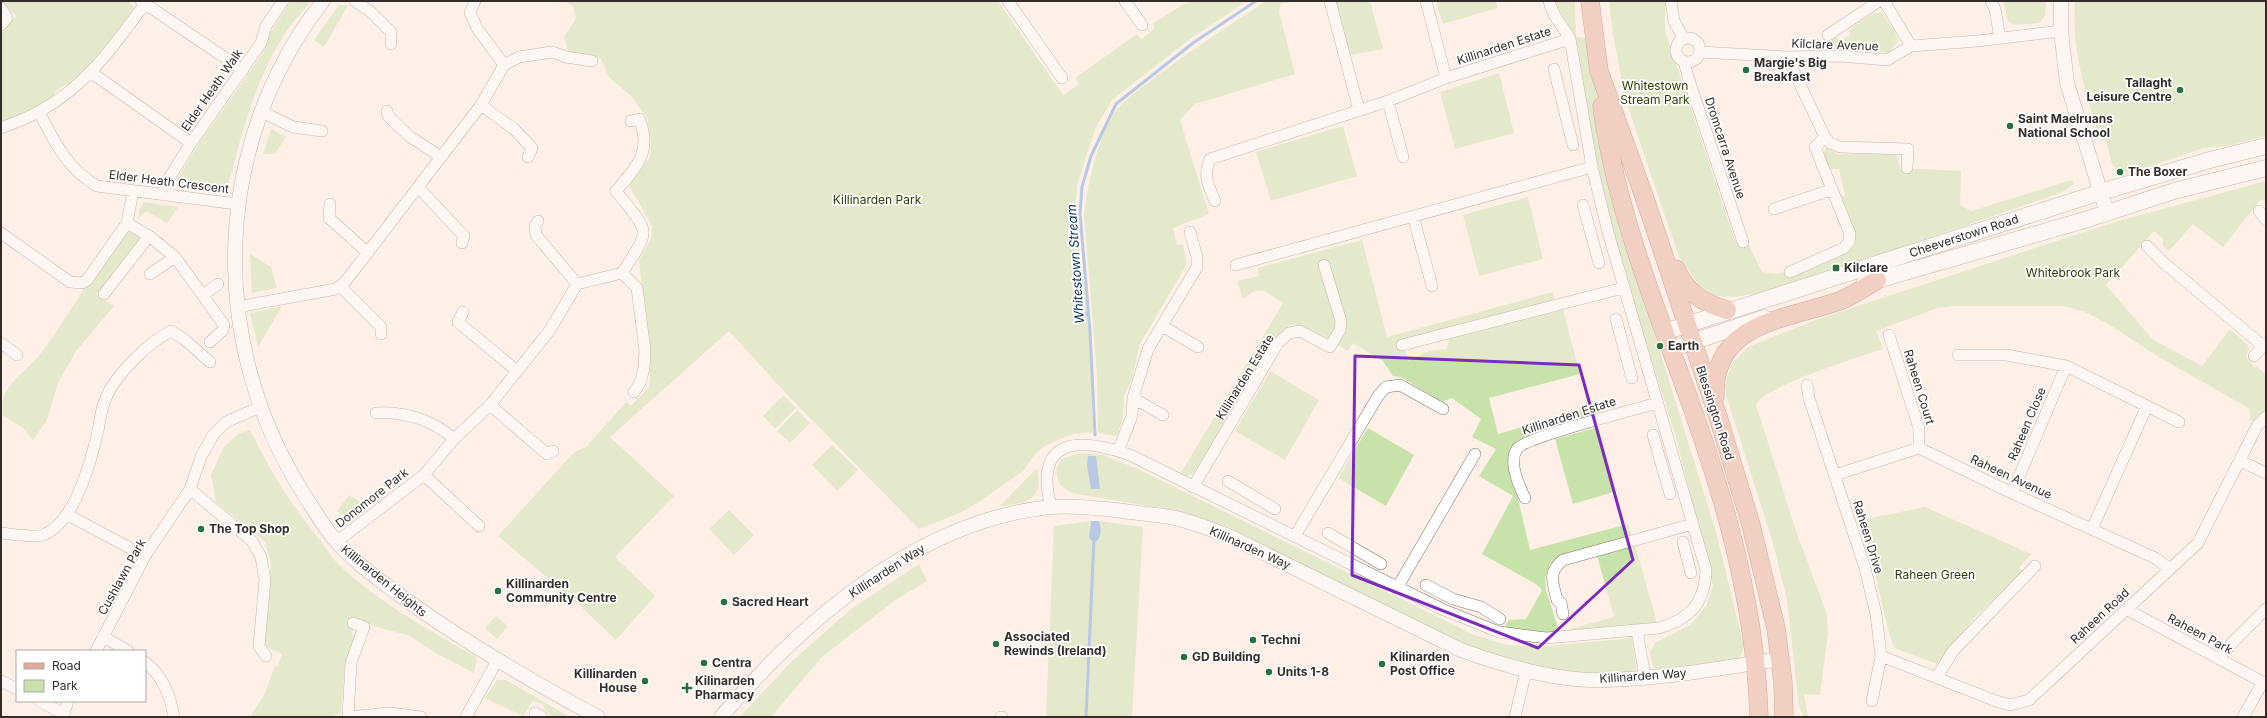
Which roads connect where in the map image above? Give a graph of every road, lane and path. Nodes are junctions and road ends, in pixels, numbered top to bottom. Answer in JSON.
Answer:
{"nodes":[{"id":1,"x":283,"y":1,"type":"edge"},
{"id":2,"x":323,"y":1,"type":"edge"},
{"id":3,"x":355,"y":1,"type":"edge"},
{"id":4,"x":475,"y":1,"type":"edge"},
{"id":5,"x":1008,"y":1,"type":"edge"},
{"id":6,"x":1125,"y":1,"type":"edge"},
{"id":7,"x":1330,"y":1,"type":"edge"},
{"id":8,"x":1426,"y":1,"type":"edge"},
{"id":9,"x":1549,"y":1,"type":"edge"},
{"id":10,"x":1590,"y":1,"type":"edge"},
{"id":11,"x":1671,"y":1,"type":"edge"},
{"id":12,"x":1879,"y":1,"type":"edge"},
{"id":13,"x":1884,"y":1,"type":"edge"},
{"id":14,"x":1992,"y":1,"type":"edge"},
{"id":15,"x":2061,"y":1,"type":"edge"},
{"id":16,"x":144,"y":2,"type":"edge"},
{"id":17,"x":1,"y":8,"type":"edge"},
{"id":18,"x":4,"y":22,"type":"edge"},
{"id":19,"x":1142,"y":25,"type":"dead end"},
{"id":20,"x":2061,"y":31,"type":"junction"},
{"id":21,"x":1828,"y":35,"type":"dead end"},
{"id":22,"x":2000,"y":38,"type":"junction"},
{"id":23,"x":1570,"y":39,"type":"junction"},
{"id":24,"x":1684,"y":39,"type":"junction"},
{"id":25,"x":391,"y":44,"type":"dead end"},
{"id":26,"x":1911,"y":46,"type":"junction"},
{"id":27,"x":1700,"y":52,"type":"junction"},
{"id":28,"x":1787,"y":57,"type":"junction"},
{"id":29,"x":592,"y":61,"type":"dead end"},
{"id":30,"x":1684,"y":61,"type":"junction"},
{"id":31,"x":504,"y":65,"type":"junction"},
{"id":32,"x":1554,"y":69,"type":"dead end"},
{"id":33,"x":243,"y":70,"type":"junction"},
{"id":34,"x":1599,"y":71,"type":"junction"},
{"id":35,"x":92,"y":73,"type":"junction"},
{"id":36,"x":1062,"y":78,"type":"dead end"},
{"id":37,"x":1446,"y":78,"type":"junction"},
{"id":38,"x":1388,"y":100,"type":"junction"},
{"id":39,"x":481,"y":105,"type":"junction"},
{"id":40,"x":1580,"y":105,"type":"junction"},
{"id":41,"x":1564,"y":108,"type":"junction"},
{"id":42,"x":1359,"y":110,"type":"junction"},
{"id":43,"x":387,"y":111,"type":"dead end"},
{"id":44,"x":39,"y":112,"type":"junction"},
{"id":45,"x":262,"y":112,"type":"junction"},
{"id":46,"x":631,"y":121,"type":"dead end"},
{"id":47,"x":1,"y":128,"type":"edge"},
{"id":48,"x":322,"y":131,"type":"dead end"},
{"id":49,"x":1825,"y":137,"type":"junction"},
{"id":50,"x":191,"y":143,"type":"junction"},
{"id":51,"x":1573,"y":145,"type":"dead end"},
{"id":52,"x":2266,"y":146,"type":"edge"},
{"id":53,"x":441,"y":157,"type":"junction"},
{"id":54,"x":528,"y":157,"type":"dead end"},
{"id":55,"x":1403,"y":157,"type":"dead end"},
{"id":56,"x":1592,"y":168,"type":"junction"},
{"id":57,"x":1907,"y":168,"type":"dead end"},
{"id":58,"x":2266,"y":168,"type":"edge"},
{"id":59,"x":418,"y":187,"type":"junction"},
{"id":60,"x":1831,"y":190,"type":"junction"},
{"id":61,"x":133,"y":191,"type":"junction"},
{"id":62,"x":2101,"y":192,"type":"junction"},
{"id":63,"x":163,"y":195,"type":"junction"},
{"id":64,"x":1645,"y":199,"type":"junction"},
{"id":65,"x":1215,"y":201,"type":"dead end"},
{"id":66,"x":237,"y":204,"type":"junction"},
{"id":67,"x":330,"y":204,"type":"dead end"},
{"id":68,"x":1583,"y":205,"type":"dead end"},
{"id":69,"x":1774,"y":209,"type":"dead end"},
{"id":70,"x":2259,"y":211,"type":"dead end"},
{"id":71,"x":2107,"y":214,"type":"junction"},
{"id":72,"x":1413,"y":216,"type":"junction"},
{"id":73,"x":2266,"y":220,"type":"edge"},
{"id":74,"x":538,"y":221,"type":"dead end"},
{"id":75,"x":127,"y":223,"type":"junction"},
{"id":76,"x":1190,"y":232,"type":"dead end"},
{"id":77,"x":1608,"y":232,"type":"junction"},
{"id":78,"x":1,"y":233,"type":"edge"},
{"id":79,"x":149,"y":236,"type":"junction"},
{"id":80,"x":1592,"y":236,"type":"junction"},
{"id":81,"x":1743,"y":242,"type":"dead end"},
{"id":82,"x":462,"y":243,"type":"dead end"},
{"id":83,"x":2147,"y":246,"type":"dead end"},
{"id":84,"x":368,"y":252,"type":"junction"},
{"id":85,"x":175,"y":257,"type":"junction"},
{"id":86,"x":1599,"y":263,"type":"dead end"},
{"id":87,"x":1236,"y":265,"type":"dead end"},
{"id":88,"x":1324,"y":265,"type":"dead end"},
{"id":89,"x":1790,"y":272,"type":"dead end"},
{"id":90,"x":622,"y":273,"type":"junction"},
{"id":91,"x":150,"y":274,"type":"dead end"},
{"id":92,"x":1876,"y":280,"type":"junction"},
{"id":93,"x":218,"y":284,"type":"dead end"},
{"id":94,"x":577,"y":284,"type":"junction"},
{"id":95,"x":340,"y":286,"type":"junction"},
{"id":96,"x":1432,"y":286,"type":"dead end"},
{"id":97,"x":1623,"y":288,"type":"junction"},
{"id":98,"x":104,"y":294,"type":"dead end"},
{"id":99,"x":203,"y":295,"type":"junction"},
{"id":100,"x":237,"y":307,"type":"junction"},
{"id":101,"x":1727,"y":310,"type":"junction"},
{"id":102,"x":463,"y":312,"type":"dead end"},
{"id":103,"x":1616,"y":319,"type":"dead end"},
{"id":104,"x":1686,"y":325,"type":"junction"},
{"id":105,"x":1162,"y":326,"type":"junction"},
{"id":106,"x":1664,"y":332,"type":"junction"},
{"id":107,"x":381,"y":334,"type":"dead end"},
{"id":108,"x":1889,"y":335,"type":"dead end"},
{"id":109,"x":210,"y":342,"type":"dead end"},
{"id":110,"x":1692,"y":342,"type":"junction"},
{"id":111,"x":1,"y":343,"type":"edge"},
{"id":112,"x":1402,"y":345,"type":"dead end"},
{"id":113,"x":2264,"y":345,"type":"edge"},
{"id":114,"x":1198,"y":347,"type":"dead end"},
{"id":115,"x":1641,"y":349,"type":"junction"},
{"id":116,"x":1671,"y":349,"type":"junction"},
{"id":117,"x":1625,"y":354,"type":"junction"},
{"id":118,"x":17,"y":355,"type":"dead end"},
{"id":119,"x":1958,"y":355,"type":"dead end"},
{"id":120,"x":2254,"y":356,"type":"dead end"},
{"id":121,"x":210,"y":362,"type":"dead end"},
{"id":122,"x":2066,"y":366,"type":"junction"},
{"id":123,"x":517,"y":371,"type":"junction"},
{"id":124,"x":1632,"y":378,"type":"dead end"},
{"id":125,"x":1807,"y":385,"type":"dead end"},
{"id":126,"x":634,"y":392,"type":"dead end"},
{"id":127,"x":1133,"y":398,"type":"junction"},
{"id":128,"x":1657,"y":402,"type":"junction"},
{"id":129,"x":490,"y":405,"type":"junction"},
{"id":130,"x":2147,"y":406,"type":"junction"},
{"id":131,"x":260,"y":407,"type":"junction"},
{"id":132,"x":1443,"y":409,"type":"dead end"},
{"id":133,"x":1716,"y":412,"type":"junction"},
{"id":134,"x":376,"y":413,"type":"dead end"},
{"id":135,"x":1163,"y":415,"type":"dead end"},
{"id":136,"x":2266,"y":416,"type":"edge"},
{"id":137,"x":2179,"y":422,"type":"dead end"},
{"id":138,"x":1653,"y":435,"type":"dead end"},
{"id":139,"x":454,"y":439,"type":"junction"},
{"id":140,"x":1919,"y":448,"type":"junction"},
{"id":141,"x":553,"y":451,"type":"dead end"},
{"id":142,"x":1118,"y":451,"type":"junction"},
{"id":143,"x":1475,"y":454,"type":"dead end"},
{"id":144,"x":2240,"y":461,"type":"junction"},
{"id":145,"x":1676,"y":464,"type":"junction"},
{"id":146,"x":1662,"y":467,"type":"junction"},
{"id":147,"x":2266,"y":473,"type":"edge"},
{"id":148,"x":424,"y":475,"type":"junction"},
{"id":149,"x":1835,"y":475,"type":"junction"},
{"id":150,"x":1228,"y":481,"type":"dead end"},
{"id":151,"x":1193,"y":487,"type":"junction"},
{"id":152,"x":190,"y":490,"type":"junction"},
{"id":153,"x":2012,"y":493,"type":"junction"},
{"id":154,"x":1670,"y":494,"type":"dead end"},
{"id":155,"x":1525,"y":498,"type":"dead end"},
{"id":156,"x":1260,"y":500,"type":"junction"},
{"id":157,"x":1051,"y":507,"type":"junction"},
{"id":158,"x":1275,"y":509,"type":"dead end"},
{"id":159,"x":68,"y":515,"type":"junction"},
{"id":160,"x":1251,"y":516,"type":"junction"},
{"id":161,"x":1692,"y":524,"type":"junction"},
{"id":162,"x":479,"y":526,"type":"dead end"},
{"id":163,"x":2092,"y":529,"type":"junction"},
{"id":164,"x":1,"y":533,"type":"edge"},
{"id":165,"x":1328,"y":533,"type":"dead end"},
{"id":166,"x":1295,"y":536,"type":"junction"},
{"id":167,"x":336,"y":542,"type":"junction"},
{"id":168,"x":1684,"y":542,"type":"dead end"},
{"id":169,"x":1361,"y":552,"type":"junction"},
{"id":170,"x":145,"y":556,"type":"junction"},
{"id":171,"x":1703,"y":560,"type":"junction"},
{"id":172,"x":1381,"y":564,"type":"dead end"},
{"id":173,"x":1353,"y":566,"type":"junction"},
{"id":174,"x":2035,"y":566,"type":"dead end"},
{"id":175,"x":2170,"y":568,"type":"junction"},
{"id":176,"x":1426,"y":585,"type":"dead end"},
{"id":177,"x":1397,"y":588,"type":"junction"},
{"id":178,"x":1466,"y":603,"type":"junction"},
{"id":179,"x":2266,"y":608,"type":"edge"},
{"id":180,"x":2126,"y":609,"type":"junction"},
{"id":181,"x":1563,"y":614,"type":"dead end"},
{"id":182,"x":1460,"y":617,"type":"junction"},
{"id":183,"x":1500,"y":619,"type":"dead end"},
{"id":184,"x":353,"y":623,"type":"dead end"},
{"id":185,"x":1637,"y":630,"type":"junction"},
{"id":186,"x":104,"y":637,"type":"junction"},
{"id":187,"x":97,"y":650,"type":"edge"},
{"id":188,"x":126,"y":650,"type":"edge"},
{"id":189,"x":266,"y":656,"type":"dead end"},
{"id":190,"x":1881,"y":656,"type":"junction"},
{"id":191,"x":2220,"y":658,"type":"junction"},
{"id":192,"x":498,"y":659,"type":"junction"},
{"id":193,"x":1780,"y":659,"type":"junction"},
{"id":194,"x":146,"y":663,"type":"edge"},
{"id":195,"x":1756,"y":663,"type":"junction"},
{"id":196,"x":1526,"y":670,"type":"junction"},
{"id":197,"x":1645,"y":677,"type":"junction"},
{"id":198,"x":1937,"y":677,"type":"junction"},
{"id":199,"x":1,"y":681,"type":"edge"},
{"id":200,"x":2264,"y":683,"type":"edge"},
{"id":201,"x":16,"y":688,"type":"edge"},
{"id":202,"x":1872,"y":701,"type":"dead end"},
{"id":203,"x":41,"y":702,"type":"edge"},
{"id":204,"x":68,"y":702,"type":"edge"},
{"id":205,"x":64,"y":715,"type":"edge"},
{"id":206,"x":174,"y":717,"type":"edge"},
{"id":207,"x":348,"y":717,"type":"edge"},
{"id":208,"x":421,"y":717,"type":"edge"},
{"id":209,"x":466,"y":717,"type":"edge"},
{"id":210,"x":598,"y":717,"type":"edge"},
{"id":211,"x":721,"y":717,"type":"edge"},
{"id":212,"x":1515,"y":717,"type":"edge"},
{"id":213,"x":1759,"y":717,"type":"edge"},
{"id":214,"x":1784,"y":717,"type":"edge"},
{"id":215,"x":2244,"y":717,"type":"edge"}],
"edges":[{"from":1,"to":33,"type":"street","name":"Elder Heath Walk"},
{"from":2,"to":45,"type":"street","name":"Killinarden Heights"},
{"from":3,"to":25,"type":"street"},
{"from":4,"to":31,"type":"street"},
{"from":5,"to":36,"type":"street"},
{"from":6,"to":19,"type":"street"},
{"from":7,"to":42,"type":"street"},
{"from":8,"to":37,"type":"street","name":"Killinarden Estate"},
{"from":9,"to":23,"type":"street","name":"Killinarden Estate"},
{"from":10,"to":34,"type":"main road","name":"Blessington Road"},
{"from":11,"to":24,"type":"street"},
{"from":12,"to":21,"type":"street"},
{"from":13,"to":26,"type":"street"},
{"from":14,"to":22,"type":"street"},
{"from":15,"to":20,"type":"street"},
{"from":16,"to":33,"type":"street"},
{"from":16,"to":35,"type":"street"},
{"from":17,"to":18,"type":"street"},
{"from":20,"to":22,"type":"street","name":"Kilclare Avenue"},
{"from":20,"to":62,"type":"street"},
{"from":22,"to":26,"type":"street","name":"Kilclare Avenue"},
{"from":23,"to":37,"type":"street","name":"Killinarden Estate"},
{"from":23,"to":40,"type":"street","name":"Killinarden Estate"},
{"from":24,"to":27,"type":"street"},
{"from":24,"to":30,"type":"street"},
{"from":26,"to":28,"type":"street","name":"Kilclare Avenue"},
{"from":27,"to":28,"type":"street","name":"Kilclare Avenue"},
{"from":27,"to":30,"type":"street"},
{"from":28,"to":49,"type":"street"},
{"from":29,"to":31,"type":"street"},
{"from":30,"to":81,"type":"street","name":"Dromcarra Avenue"},
{"from":31,"to":39,"type":"street"},
{"from":32,"to":41,"type":"street"},
{"from":33,"to":50,"type":"street","name":"Elder Heath Walk"},
{"from":34,"to":64,"type":"main road","name":"Blessington Road"},
{"from":34,"to":106,"type":"main road","name":"Blessington Road"},
{"from":35,"to":44,"type":"street"},
{"from":35,"to":50,"type":"street"},
{"from":37,"to":38,"type":"street","name":"Killinarden Estate"},
{"from":38,"to":42,"type":"street","name":"Killinarden Estate"},
{"from":38,"to":55,"type":"street"},
{"from":39,"to":53,"type":"street"},
{"from":39,"to":54,"type":"street"},
{"from":40,"to":41,"type":"street"},
{"from":40,"to":56,"type":"street","name":"Killinarden Estate"},
{"from":41,"to":51,"type":"street"},
{"from":42,"to":65,"type":"street","name":"Killinarden Estate"},
{"from":43,"to":53,"type":"street"},
{"from":44,"to":47,"type":"street"},
{"from":44,"to":61,"type":"street","name":"Elder Heath Crescent"},
{"from":45,"to":48,"type":"street"},
{"from":45,"to":66,"type":"street","name":"Killinarden Heights"},
{"from":46,"to":90,"type":"street"},
{"from":49,"to":57,"type":"street"},
{"from":49,"to":60,"type":"street"},
{"from":50,"to":63,"type":"street","name":"Elder Heath Walk"},
{"from":52,"to":62,"type":"main road","name":"Cheeverstown Road"},
{"from":53,"to":59,"type":"street"},
{"from":56,"to":72,"type":"street"},
{"from":56,"to":77,"type":"street","name":"Killinarden Estate"},
{"from":58,"to":71,"type":"main road","name":"Cheeverstown Road"},
{"from":59,"to":82,"type":"street"},
{"from":59,"to":84,"type":"street"},
{"from":60,"to":69,"type":"street"},
{"from":60,"to":89,"type":"street"},
{"from":61,"to":63,"type":"street","name":"Elder Heath Crescent"},
{"from":61,"to":75,"type":"street"},
{"from":62,"to":71,"type":"street"},
{"from":62,"to":101,"type":"main road","name":"Cheeverstown Road"},
{"from":63,"to":66,"type":"street","name":"Elder Heath Crescent"},
{"from":64,"to":101,"type":"main road"},
{"from":64,"to":104,"type":"main road","name":"Blessington Road"},
{"from":66,"to":100,"type":"street","name":"Killinarden Heights"},
{"from":67,"to":84,"type":"street"},
{"from":68,"to":80,"type":"street"},
{"from":70,"to":73,"type":"street"},
{"from":71,"to":92,"type":"main road","name":"Cheeverstown Road"},
{"from":72,"to":87,"type":"street"},
{"from":72,"to":96,"type":"street"},
{"from":74,"to":94,"type":"street"},
{"from":75,"to":78,"type":"street"},
{"from":75,"to":79,"type":"street"},
{"from":76,"to":105,"type":"street"},
{"from":77,"to":80,"type":"street"},
{"from":77,"to":97,"type":"street","name":"Killinarden Estate"},
{"from":79,"to":85,"type":"street"},
{"from":79,"to":98,"type":"street"},
{"from":80,"to":86,"type":"street"},
{"from":83,"to":113,"type":"street"},
{"from":84,"to":95,"type":"street"},
{"from":85,"to":91,"type":"street"},
{"from":85,"to":99,"type":"street"},
{"from":88,"to":151,"type":"street","name":"Killinarden Estate"},
{"from":90,"to":94,"type":"street"},
{"from":90,"to":126,"type":"street"},
{"from":92,"to":110,"type":"main road","name":"Cheeverstown Road"},
{"from":92,"to":133,"type":"main road"},
{"from":93,"to":99,"type":"street"},
{"from":94,"to":123,"type":"street","name":"Donomore Park"},
{"from":95,"to":100,"type":"street"},
{"from":95,"to":107,"type":"street"},
{"from":97,"to":112,"type":"street"},
{"from":97,"to":115,"type":"street","name":"Killinarden Estate"},
{"from":99,"to":109,"type":"street"},
{"from":100,"to":131,"type":"street","name":"Killinarden Heights"},
{"from":101,"to":104,"type":"main road","name":"Cheeverstown Road"},
{"from":102,"to":123,"type":"street"},
{"from":103,"to":117,"type":"street"},
{"from":104,"to":106,"type":"main road","name":"Cheeverstown Road"},
{"from":104,"to":110,"type":"main road","name":"Blessington Road"},
{"from":105,"to":114,"type":"street"},
{"from":105,"to":127,"type":"street"},
{"from":106,"to":116,"type":"main road","name":"Blessington Road"},
{"from":108,"to":140,"type":"street","name":"Raheen Court"},
{"from":110,"to":116,"type":"main road","name":"Cheeverstown Road"},
{"from":110,"to":133,"type":"main road","name":"Blessington Road"},
{"from":111,"to":118,"type":"street"},
{"from":113,"to":120,"type":"street"},
{"from":115,"to":117,"type":"street"},
{"from":115,"to":128,"type":"street","name":"Killinarden Estate"},
{"from":116,"to":195,"type":"main road","name":"Blessington Road"},
{"from":117,"to":124,"type":"street"},
{"from":119,"to":122,"type":"street"},
{"from":121,"to":159,"type":"street"},
{"from":122,"to":130,"type":"street"},
{"from":122,"to":153,"type":"street","name":"Raheen Close"},
{"from":123,"to":129,"type":"street","name":"Donomore Park"},
{"from":125,"to":149,"type":"street","name":"Raheen Drive"},
{"from":127,"to":135,"type":"street"},
{"from":127,"to":142,"type":"street"},
{"from":128,"to":145,"type":"street","name":"Killinarden Estate"},
{"from":128,"to":155,"type":"street","name":"Killinarden Estate"},
{"from":129,"to":139,"type":"street","name":"Donomore Park"},
{"from":129,"to":141,"type":"street"},
{"from":130,"to":137,"type":"street"},
{"from":130,"to":163,"type":"street"},
{"from":131,"to":152,"type":"street","name":"Cushlawn Park"},
{"from":131,"to":167,"type":"street","name":"Killinarden Heights"},
{"from":132,"to":166,"type":"street"},
{"from":133,"to":193,"type":"main road","name":"Blessington Road"},
{"from":134,"to":139,"type":"street"},
{"from":136,"to":144,"type":"street","name":"Raheen Road"},
{"from":138,"to":146,"type":"street"},
{"from":139,"to":148,"type":"street","name":"Donomore Park"},
{"from":140,"to":149,"type":"street"},
{"from":140,"to":153,"type":"street","name":"Raheen Avenue"},
{"from":142,"to":151,"type":"street","name":"Killinarden Estate"},
{"from":142,"to":157,"type":"street","name":"Killinarden Estate"},
{"from":143,"to":177,"type":"street"},
{"from":144,"to":147,"type":"street"},
{"from":144,"to":175,"type":"street","name":"Raheen Road"},
{"from":145,"to":146,"type":"street"},
{"from":145,"to":161,"type":"street","name":"Killinarden Estate"},
{"from":146,"to":154,"type":"street"},
{"from":148,"to":162,"type":"street","name":"Donomore Park"},
{"from":148,"to":167,"type":"street","name":"Donomore Park"},
{"from":149,"to":190,"type":"street","name":"Raheen Drive"},
{"from":150,"to":156,"type":"street"},
{"from":151,"to":160,"type":"street","name":"Killinarden Estate"},
{"from":152,"to":170,"type":"street","name":"Cushlawn Park"},
{"from":152,"to":189,"type":"street"},
{"from":153,"to":163,"type":"street","name":"Raheen Avenue"},
{"from":156,"to":158,"type":"street"},
{"from":156,"to":160,"type":"street"},
{"from":157,"to":196,"type":"street","name":"Killinarden Way"},
{"from":157,"to":211,"type":"street","name":"Killinarden Way"},
{"from":159,"to":164,"type":"street"},
{"from":159,"to":170,"type":"street"},
{"from":160,"to":166,"type":"street","name":"Killinarden Estate"},
{"from":161,"to":171,"type":"street","name":"Killinarden Estate"},
{"from":161,"to":181,"type":"street"},
{"from":163,"to":175,"type":"street","name":"Raheen Avenue"},
{"from":165,"to":169,"type":"street"},
{"from":166,"to":173,"type":"street","name":"Killinarden Estate"},
{"from":167,"to":192,"type":"street","name":"Killinarden Heights"},
{"from":168,"to":171,"type":"street"},
{"from":169,"to":172,"type":"street"},
{"from":169,"to":173,"type":"street"},
{"from":170,"to":186,"type":"street","name":"Cushlawn Park"},
{"from":171,"to":185,"type":"street","name":"Killinarden Estate"},
{"from":173,"to":177,"type":"street","name":"Killinarden Estate"},
{"from":174,"to":198,"type":"street"},
{"from":175,"to":180,"type":"street","name":"Raheen Road"},
{"from":176,"to":178,"type":"street"},
{"from":177,"to":182,"type":"street","name":"Killinarden Estate"},
{"from":178,"to":182,"type":"street"},
{"from":178,"to":183,"type":"street"},
{"from":179,"to":191,"type":"street"},
{"from":180,"to":191,"type":"street","name":"Raheen Park"},
{"from":180,"to":198,"type":"street","name":"Raheen Road"},
{"from":182,"to":185,"type":"street","name":"Killinarden Estate"},
{"from":184,"to":207,"type":"street"},
{"from":185,"to":197,"type":"street"},
{"from":186,"to":187,"type":"street","name":"Cushlawn Park"},
{"from":186,"to":188,"type":"street"},
{"from":190,"to":198,"type":"street","name":"Raheen Road"},
{"from":190,"to":202,"type":"street","name":"Raheen Drive"},
{"from":191,"to":200,"type":"street","name":"Raheen Park"},
{"from":192,"to":209,"type":"street"},
{"from":192,"to":210,"type":"street","name":"Killinarden Heights"},
{"from":193,"to":195,"type":"street"},
{"from":193,"to":214,"type":"main road","name":"Blessington Road"},
{"from":194,"to":206,"type":"street"},
{"from":195,"to":197,"type":"street","name":"Killinarden Way"},
{"from":195,"to":213,"type":"main road","name":"Blessington Road"},
{"from":196,"to":197,"type":"street","name":"Killinarden Way"},
{"from":196,"to":212,"type":"street"},
{"from":199,"to":201,"type":"street"},
{"from":200,"to":215,"type":"street","name":"Raheen Park"},
{"from":203,"to":205,"type":"street"},
{"from":204,"to":205,"type":"street"},
{"from":207,"to":208,"type":"street"}]}
